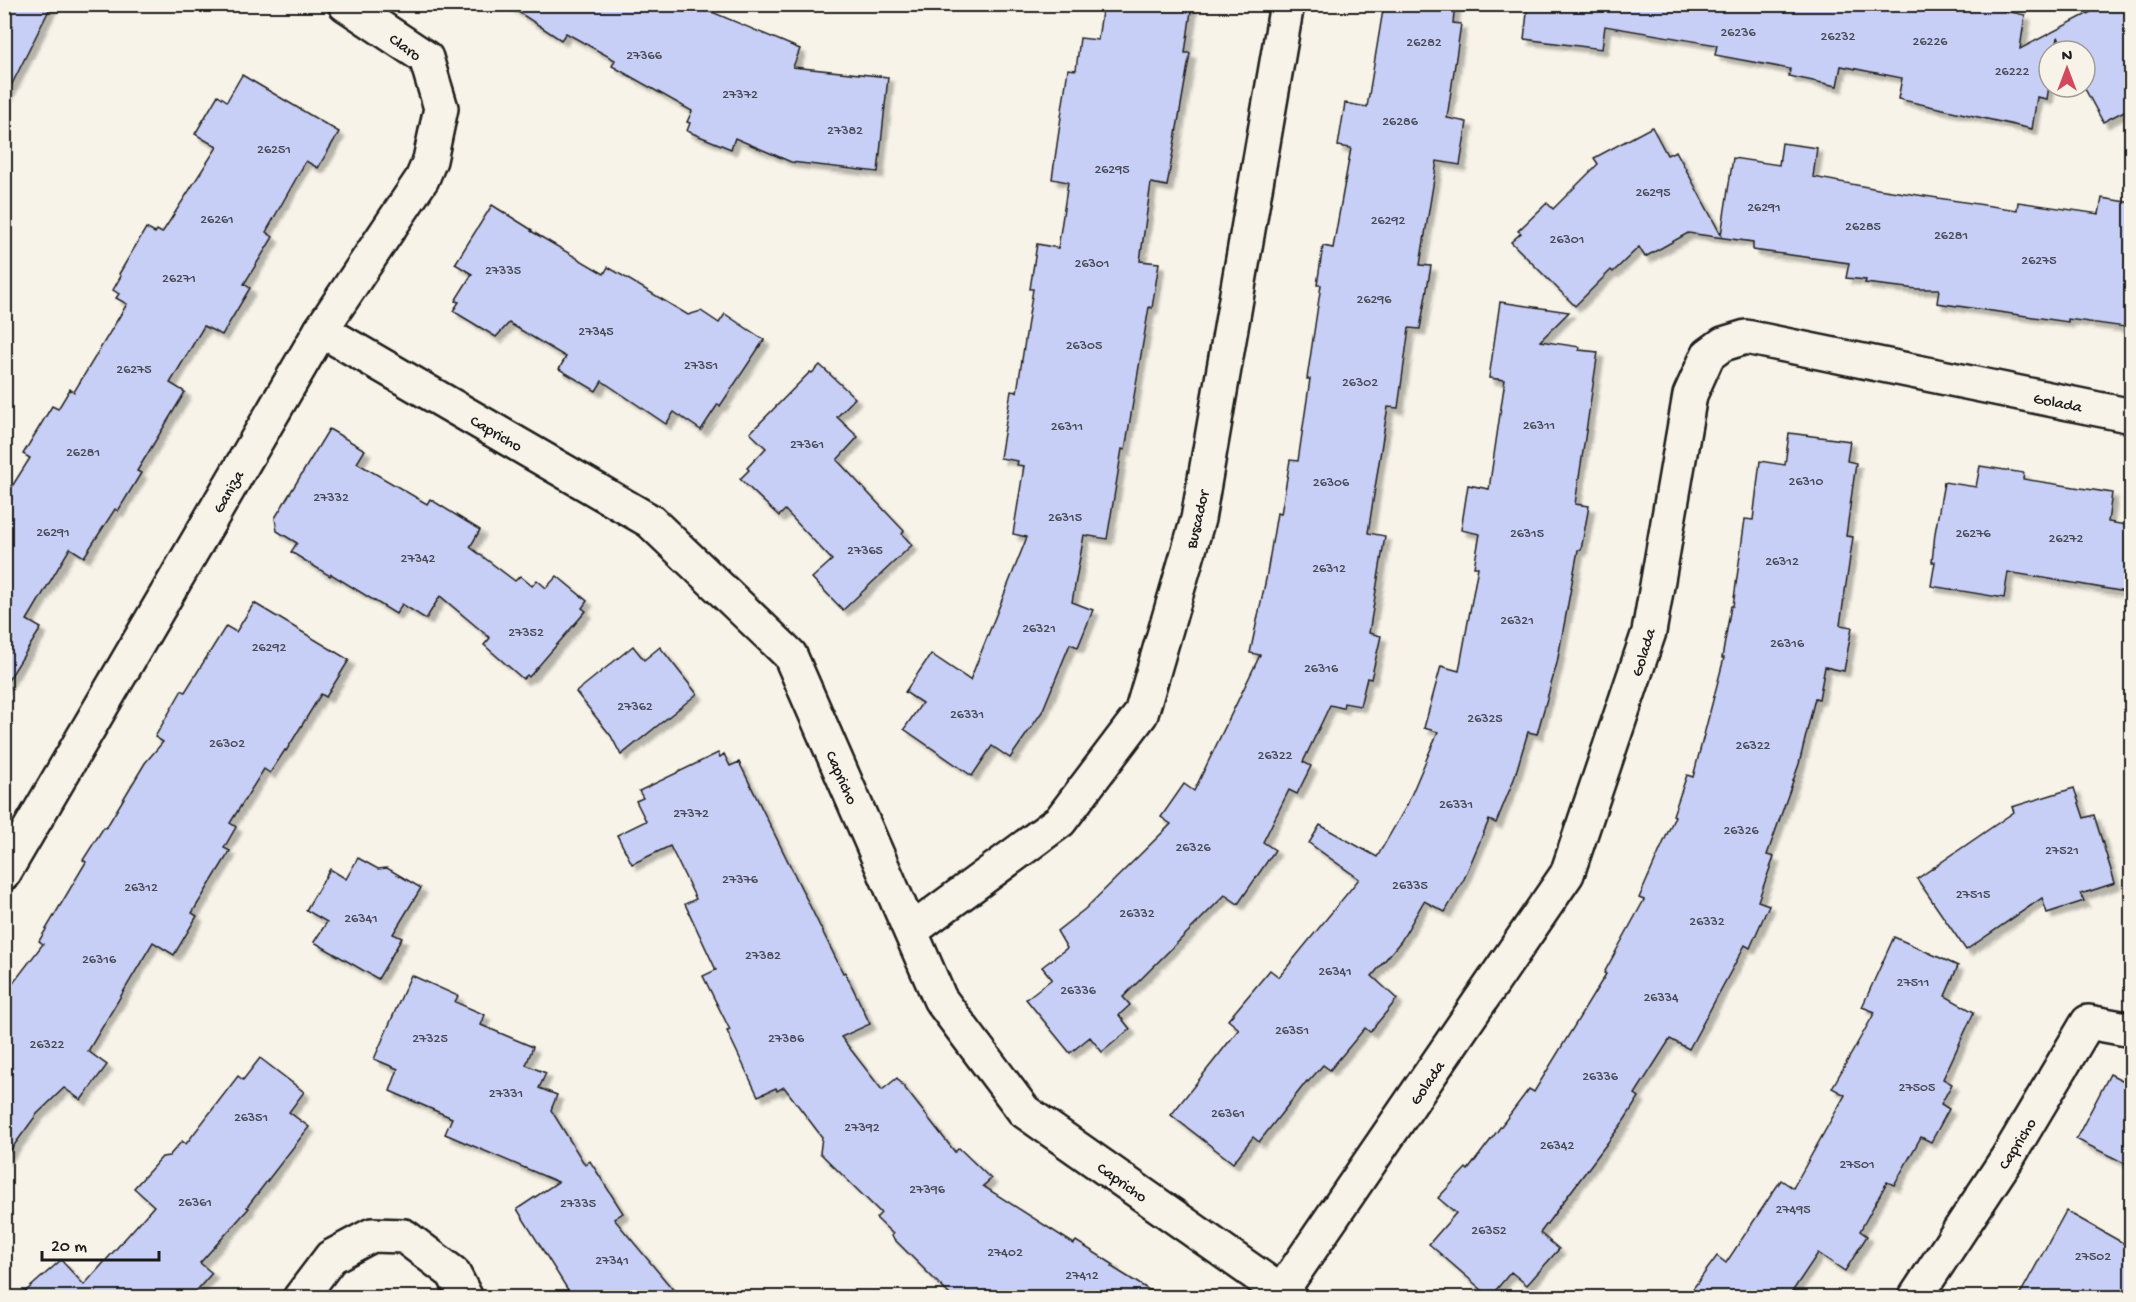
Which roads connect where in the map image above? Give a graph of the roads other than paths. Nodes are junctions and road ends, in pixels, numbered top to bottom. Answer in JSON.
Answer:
{"nodes":[{"id":1,"x":345,"y":4,"type":"edge"},
{"id":2,"x":1287,"y":4,"type":"edge"},
{"id":3,"x":441,"y":108,"type":"joint"},
{"id":4,"x":321,"y":330,"type":"junction"},
{"id":5,"x":2132,"y":416,"type":"edge"},
{"id":6,"x":4,"y":873,"type":"edge"},
{"id":7,"x":911,"y":931,"type":"junction"},
{"id":8,"x":2132,"y":1030,"type":"edge"},
{"id":9,"x":1285,"y":1295,"type":"edge"},
{"id":10,"x":300,"y":1298,"type":"edge"},
{"id":11,"x":466,"y":1298,"type":"edge"},
{"id":12,"x":1915,"y":1298,"type":"edge"}],
"edges":[{"from":1,"to":3,"type":"street","name":"Claro"},
{"from":2,"to":7,"type":"street","name":"Buscador"},
{"from":3,"to":4,"type":"street","name":"Ganiza"},
{"from":4,"to":6,"type":"street","name":"Ganiza"},
{"from":4,"to":7,"type":"street","name":"Capricho"},
{"from":5,"to":9,"type":"street","name":"Golada"},
{"from":7,"to":9,"type":"street","name":"Capricho"},
{"from":8,"to":12,"type":"street","name":"Capricho"},
{"from":10,"to":11,"type":"street"}]}
